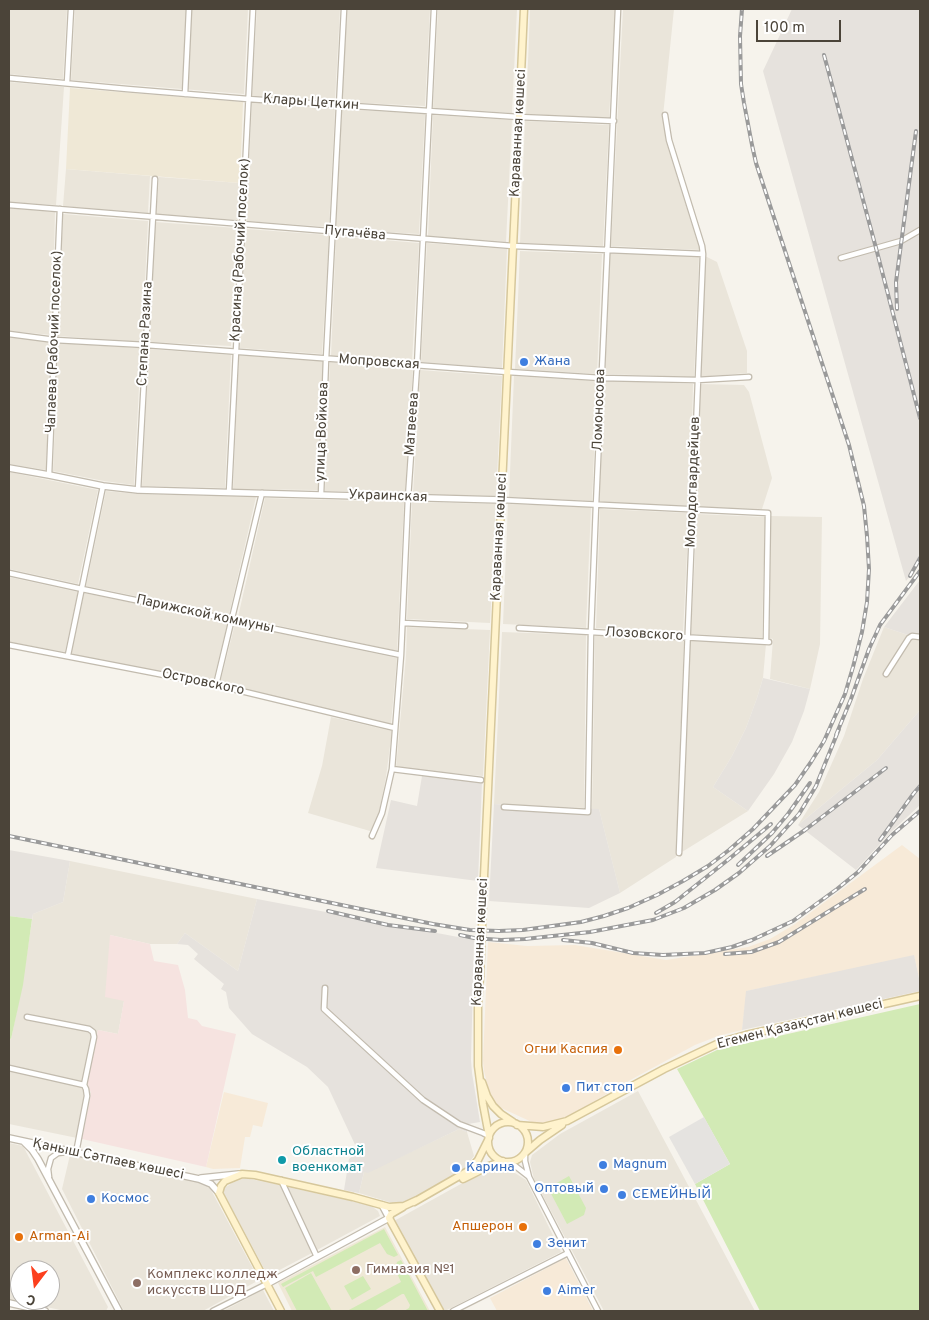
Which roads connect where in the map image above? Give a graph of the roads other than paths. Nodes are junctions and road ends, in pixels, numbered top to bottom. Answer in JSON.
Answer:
{"nodes":[{"id":1,"x":71,"y":9,"type":"edge"},
{"id":2,"x":189,"y":9,"type":"edge"},
{"id":3,"x":253,"y":9,"type":"edge"},
{"id":4,"x":344,"y":9,"type":"edge"},
{"id":5,"x":434,"y":9,"type":"edge"},
{"id":6,"x":524,"y":9,"type":"edge"},
{"id":7,"x":618,"y":9,"type":"edge"},
{"id":8,"x":9,"y":78,"type":"edge"},
{"id":9,"x":67,"y":83,"type":"junction"},
{"id":10,"x":185,"y":94,"type":"junction"},
{"id":11,"x":248,"y":99,"type":"junction"},
{"id":12,"x":339,"y":105,"type":"junction"},
{"id":13,"x":429,"y":111,"type":"junction"},
{"id":14,"x":665,"y":115,"type":"dead end"},
{"id":15,"x":519,"y":117,"type":"junction"},
{"id":16,"x":614,"y":121,"type":"junction"},
{"id":17,"x":155,"y":179,"type":"dead end"},
{"id":18,"x":9,"y":205,"type":"edge"},
{"id":19,"x":60,"y":209,"type":"junction"},
{"id":20,"x":152,"y":217,"type":"junction"},
{"id":21,"x":242,"y":224,"type":"junction"},
{"id":22,"x":920,"y":230,"type":"edge"},
{"id":23,"x":332,"y":232,"type":"junction"},
{"id":24,"x":423,"y":239,"type":"junction"},
{"id":25,"x":514,"y":246,"type":"junction"},
{"id":26,"x":607,"y":250,"type":"junction"},
{"id":27,"x":702,"y":254,"type":"junction"},
{"id":28,"x":841,"y":258,"type":"dead end"},
{"id":29,"x":9,"y":334,"type":"edge"},
{"id":30,"x":55,"y":340,"type":"junction"},
{"id":31,"x":146,"y":345,"type":"junction"},
{"id":32,"x":236,"y":352,"type":"junction"},
{"id":33,"x":326,"y":359,"type":"junction"},
{"id":34,"x":417,"y":366,"type":"junction"},
{"id":35,"x":508,"y":372,"type":"junction"},
{"id":36,"x":749,"y":377,"type":"dead end"},
{"id":37,"x":601,"y":378,"type":"junction"},
{"id":38,"x":697,"y":380,"type":"junction"},
{"id":39,"x":9,"y":468,"type":"edge"},
{"id":40,"x":50,"y":475,"type":"junction"},
{"id":41,"x":103,"y":486,"type":"junction"},
{"id":42,"x":138,"y":490,"type":"junction"},
{"id":43,"x":229,"y":492,"type":"junction"},
{"id":44,"x":262,"y":493,"type":"junction"},
{"id":45,"x":321,"y":495,"type":"junction"},
{"id":46,"x":408,"y":498,"type":"junction"},
{"id":47,"x":502,"y":500,"type":"junction"},
{"id":48,"x":596,"y":505,"type":"junction"},
{"id":49,"x":693,"y":510,"type":"junction"},
{"id":50,"x":9,"y":573,"type":"edge"},
{"id":51,"x":82,"y":589,"type":"junction"},
{"id":52,"x":232,"y":620,"type":"junction"},
{"id":53,"x":403,"y":623,"type":"junction"},
{"id":54,"x":464,"y":626,"type":"dead end"},
{"id":55,"x":519,"y":628,"type":"dead end"},
{"id":56,"x":591,"y":632,"type":"junction"},
{"id":57,"x":687,"y":637,"type":"junction"},
{"id":58,"x":920,"y":637,"type":"edge"},
{"id":59,"x":767,"y":642,"type":"joint"},
{"id":60,"x":9,"y":644,"type":"edge"},
{"id":61,"x":68,"y":655,"type":"junction"},
{"id":62,"x":402,"y":655,"type":"junction"},
{"id":63,"x":886,"y":674,"type":"dead end"},
{"id":64,"x":216,"y":685,"type":"junction"},
{"id":65,"x":395,"y":728,"type":"junction"},
{"id":66,"x":392,"y":770,"type":"junction"},
{"id":67,"x":481,"y":780,"type":"dead end"},
{"id":68,"x":504,"y":807,"type":"dead end"},
{"id":69,"x":372,"y":836,"type":"dead end"},
{"id":70,"x":679,"y":854,"type":"dead end"},
{"id":71,"x":325,"y":988,"type":"dead end"},
{"id":72,"x":920,"y":996,"type":"edge"},
{"id":73,"x":27,"y":1017,"type":"dead end"},
{"id":74,"x":478,"y":1066,"type":"junction"},
{"id":75,"x":9,"y":1068,"type":"edge"},
{"id":76,"x":84,"y":1085,"type":"junction"},
{"id":77,"x":567,"y":1121,"type":"junction"},
{"id":78,"x":516,"y":1124,"type":"junction"},
{"id":79,"x":489,"y":1137,"type":"junction"},
{"id":80,"x":9,"y":1138,"type":"edge"},
{"id":81,"x":22,"y":1141,"type":"junction"},
{"id":82,"x":75,"y":1152,"type":"junction"},
{"id":83,"x":525,"y":1153,"type":"junction"},
{"id":84,"x":506,"y":1162,"type":"junction"},
{"id":85,"x":242,"y":1174,"type":"junction"},
{"id":86,"x":529,"y":1177,"type":"junction"},
{"id":87,"x":194,"y":1178,"type":"junction"},
{"id":88,"x":281,"y":1180,"type":"junction"},
{"id":89,"x":51,"y":1183,"type":"junction"},
{"id":90,"x":219,"y":1193,"type":"junction"},
{"id":91,"x":417,"y":1200,"type":"junction"},
{"id":92,"x":382,"y":1206,"type":"junction"},
{"id":93,"x":389,"y":1218,"type":"junction"},
{"id":94,"x":377,"y":1224,"type":"junction"},
{"id":95,"x":568,"y":1253,"type":"junction"},
{"id":96,"x":317,"y":1257,"type":"junction"},
{"id":97,"x":267,"y":1284,"type":"junction"},
{"id":98,"x":9,"y":1303,"type":"edge"},
{"id":99,"x":45,"y":1311,"type":"edge"},
{"id":100,"x":118,"y":1311,"type":"edge"},
{"id":101,"x":213,"y":1311,"type":"edge"},
{"id":102,"x":281,"y":1311,"type":"edge"},
{"id":103,"x":440,"y":1311,"type":"edge"},
{"id":104,"x":453,"y":1311,"type":"edge"},
{"id":105,"x":598,"y":1311,"type":"edge"}],
"edges":[{"from":1,"to":9,"type":"street"},
{"from":2,"to":10,"type":"street"},
{"from":3,"to":11,"type":"street","name":"Красина (Рабочий поселок)"},
{"from":4,"to":12,"type":"street","name":"улица Войкова"},
{"from":5,"to":13,"type":"street","name":"Матвеева"},
{"from":6,"to":15,"type":"main road","name":"Караванная көшесі"},
{"from":7,"to":16,"type":"street","name":"Ломоносова"},
{"from":8,"to":9,"type":"street","name":"Клары Цеткин"},
{"from":9,"to":10,"type":"street","name":"Клары Цеткин"},
{"from":10,"to":11,"type":"street","name":"Клары Цеткин"},
{"from":11,"to":12,"type":"street","name":"Клары Цеткин"},
{"from":11,"to":21,"type":"street","name":"Красина (Рабочий поселок)"},
{"from":12,"to":13,"type":"street","name":"Клары Цеткин"},
{"from":12,"to":23,"type":"street","name":"улица Войкова"},
{"from":13,"to":15,"type":"street","name":"Клары Цеткин"},
{"from":13,"to":24,"type":"street","name":"Матвеева"},
{"from":14,"to":27,"type":"street","name":"Молодогвардейцев"},
{"from":15,"to":16,"type":"street","name":"Клары Цеткин"},
{"from":15,"to":25,"type":"main road","name":"Караванная көшесі"},
{"from":16,"to":26,"type":"street","name":"Ломоносова"},
{"from":17,"to":20,"type":"street","name":"Степана Разина"},
{"from":18,"to":19,"type":"street","name":"Пугачёва"},
{"from":19,"to":20,"type":"street","name":"Пугачёва"},
{"from":19,"to":30,"type":"street","name":"Чапаева (Рабочий поселок)"},
{"from":20,"to":21,"type":"street","name":"Пугачёва"},
{"from":20,"to":31,"type":"street","name":"Степана Разина"},
{"from":21,"to":23,"type":"street","name":"Пугачёва"},
{"from":21,"to":32,"type":"street","name":"Красина (Рабочий поселок)"},
{"from":22,"to":28,"type":"street"},
{"from":23,"to":24,"type":"street","name":"Пугачёва"},
{"from":23,"to":33,"type":"street","name":"улица Войкова"},
{"from":24,"to":25,"type":"street","name":"Пугачёва"},
{"from":24,"to":34,"type":"street","name":"Матвеева"},
{"from":25,"to":26,"type":"street","name":"Пугачёва"},
{"from":25,"to":35,"type":"main road","name":"Караванная көшесі"},
{"from":26,"to":27,"type":"street","name":"Пугачёва"},
{"from":26,"to":37,"type":"street","name":"Ломоносова"},
{"from":27,"to":38,"type":"street","name":"Молодогвардейцев"},
{"from":29,"to":30,"type":"street","name":"Мопровская"},
{"from":30,"to":31,"type":"street","name":"Мопровская"},
{"from":30,"to":40,"type":"street","name":"Чапаева (Рабочий поселок)"},
{"from":31,"to":32,"type":"street","name":"Мопровская"},
{"from":31,"to":42,"type":"street","name":"Степана Разина"},
{"from":32,"to":33,"type":"street","name":"Мопровская"},
{"from":32,"to":43,"type":"street","name":"Красина (Рабочий поселок)"},
{"from":33,"to":34,"type":"street","name":"Мопровская"},
{"from":33,"to":45,"type":"street","name":"улица Войкова"},
{"from":34,"to":35,"type":"street","name":"Мопровская"},
{"from":34,"to":46,"type":"street","name":"Матвеева"},
{"from":35,"to":37,"type":"street","name":"Мопровская"},
{"from":35,"to":47,"type":"main road","name":"Караванная көшесі"},
{"from":36,"to":38,"type":"street","name":"Мопровская"},
{"from":37,"to":38,"type":"street","name":"Мопровская"},
{"from":37,"to":48,"type":"street","name":"Ломоносова"},
{"from":38,"to":49,"type":"street","name":"Молодогвардейцев"},
{"from":39,"to":40,"type":"street","name":"Украинская"},
{"from":40,"to":41,"type":"street","name":"Украинская"},
{"from":41,"to":42,"type":"street","name":"Украинская"},
{"from":41,"to":51,"type":"street"},
{"from":42,"to":43,"type":"street","name":"Украинская"},
{"from":43,"to":44,"type":"street","name":"Украинская"},
{"from":44,"to":45,"type":"street","name":"Украинская"},
{"from":44,"to":52,"type":"street"},
{"from":45,"to":46,"type":"street","name":"Украинская"},
{"from":46,"to":47,"type":"street","name":"Украинская"},
{"from":46,"to":53,"type":"street","name":"Матвеева"},
{"from":47,"to":48,"type":"street","name":"Украинская"},
{"from":47,"to":74,"type":"main road","name":"Караванная көшесі","bridge":true},
{"from":48,"to":49,"type":"street","name":"Украинская"},
{"from":48,"to":56,"type":"street","name":"Ломоносова"},
{"from":49,"to":57,"type":"street","name":"Молодогвардейцев"},
{"from":49,"to":59,"type":"street","name":"Украинская"},
{"from":50,"to":51,"type":"street","name":"Парижской коммуны"},
{"from":51,"to":52,"type":"street","name":"Парижской коммуны"},
{"from":51,"to":61,"type":"street"},
{"from":52,"to":62,"type":"street","name":"Парижской коммуны"},
{"from":52,"to":64,"type":"street"},
{"from":53,"to":54,"type":"street"},
{"from":53,"to":62,"type":"street","name":"Матвеева"},
{"from":55,"to":56,"type":"street","name":"Лозовского"},
{"from":56,"to":57,"type":"street","name":"Лозовского"},
{"from":56,"to":68,"type":"street","name":"Ломоносова"},
{"from":57,"to":59,"type":"street","name":"Лозовского"},
{"from":57,"to":70,"type":"street","name":"Молодогвардейцев"},
{"from":58,"to":63,"type":"street"},
{"from":60,"to":61,"type":"street","name":"Островского"},
{"from":61,"to":64,"type":"street","name":"Островского"},
{"from":62,"to":65,"type":"street","name":"Матвеева"},
{"from":64,"to":65,"type":"street","name":"Островского"},
{"from":65,"to":66,"type":"street","name":"Матвеева"},
{"from":66,"to":67,"type":"street"},
{"from":66,"to":69,"type":"street","name":"Матвеева"},
{"from":71,"to":79,"type":"street"},
{"from":72,"to":77,"type":"main road","name":"Егемен Қазақстан көшесі"},
{"from":73,"to":76,"type":"street"},
{"from":74,"to":78,"type":"main road","name":"Караванная көшесі"},
{"from":74,"to":79,"type":"main road","name":"Караванная көшесі"},
{"from":75,"to":76,"type":"street"},
{"from":76,"to":82,"type":"street"},
{"from":77,"to":78,"type":"main road","name":"Егемен Қазақстан көшесі"},
{"from":77,"to":83,"type":"main road"},
{"from":78,"to":79,"type":"main road"},
{"from":78,"to":83,"type":"main road"},
{"from":79,"to":84,"type":"main road"},
{"from":79,"to":91,"type":"main road"},
{"from":80,"to":81,"type":"street","name":"Қаныш Сәтпаев көшесі"},
{"from":81,"to":82,"type":"street","name":"Қаныш Сәтпаев көшесі"},
{"from":81,"to":89,"type":"street"},
{"from":82,"to":87,"type":"street","name":"Қаныш Сәтпаев көшесі"},
{"from":82,"to":89,"type":"street"},
{"from":83,"to":84,"type":"main road"},
{"from":83,"to":86,"type":"street"},
{"from":84,"to":86,"type":"street"},
{"from":84,"to":93,"type":"main road"},
{"from":85,"to":87,"type":"street"},
{"from":85,"to":88,"type":"main road"},
{"from":85,"to":90,"type":"main road"},
{"from":86,"to":95,"type":"street"},
{"from":87,"to":90,"type":"street"},
{"from":88,"to":92,"type":"main road"},
{"from":88,"to":96,"type":"street"},
{"from":89,"to":100,"type":"street"},
{"from":90,"to":97,"type":"main road"},
{"from":91,"to":92,"type":"main road"},
{"from":91,"to":93,"type":"main road"},
{"from":92,"to":93,"type":"street"},
{"from":92,"to":94,"type":"street"},
{"from":93,"to":94,"type":"street"},
{"from":93,"to":103,"type":"main road"},
{"from":94,"to":96,"type":"street"},
{"from":95,"to":104,"type":"street"},
{"from":95,"to":105,"type":"street"},
{"from":96,"to":97,"type":"street"},
{"from":97,"to":101,"type":"street"},
{"from":97,"to":102,"type":"main road"},
{"from":98,"to":99,"type":"street"}]}
